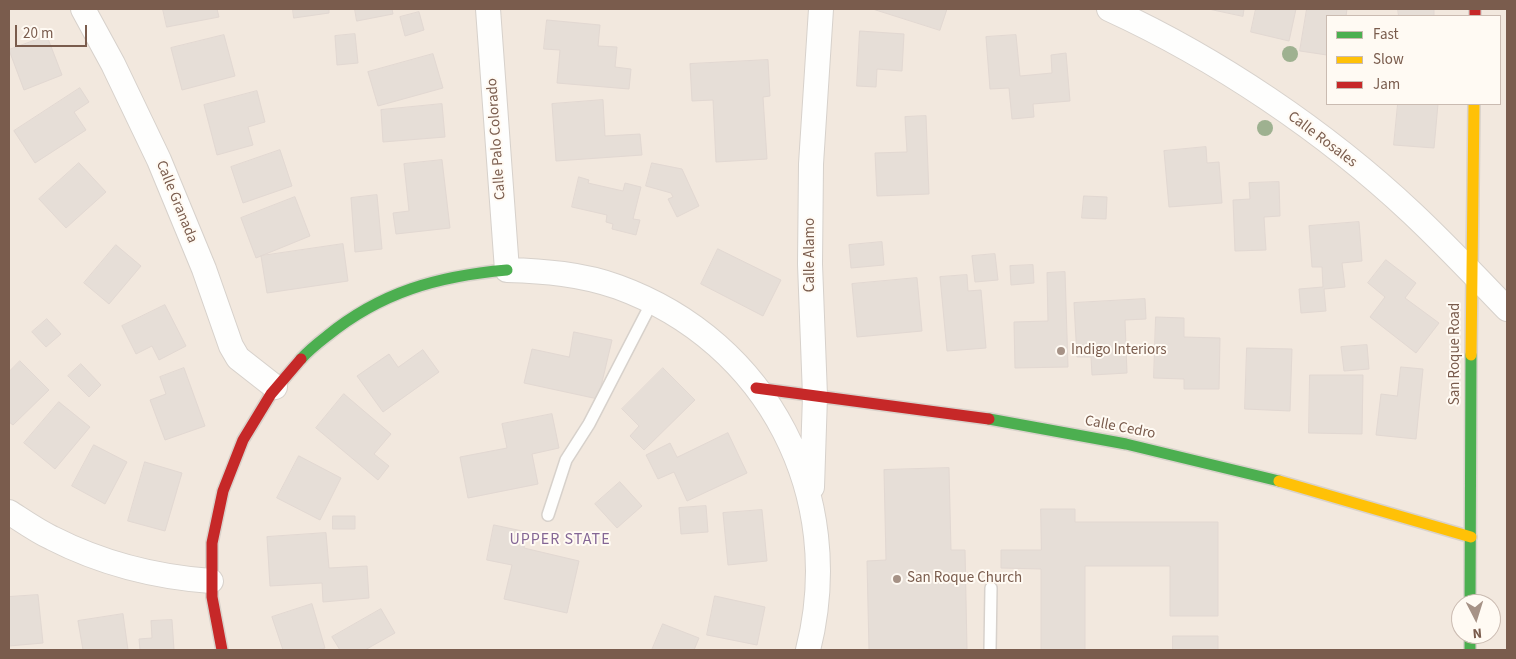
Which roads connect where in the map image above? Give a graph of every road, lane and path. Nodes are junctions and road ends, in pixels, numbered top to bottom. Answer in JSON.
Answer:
{"nodes":[{"id":1,"x":83,"y":9,"type":"edge"},
{"id":2,"x":488,"y":9,"type":"edge"},
{"id":3,"x":821,"y":9,"type":"edge"},
{"id":4,"x":1109,"y":9,"type":"edge"},
{"id":5,"x":1474,"y":105,"type":"edge"},
{"id":6,"x":506,"y":270,"type":"junction"},
{"id":7,"x":1471,"y":271,"type":"junction"},
{"id":8,"x":652,"y":302,"type":"junction"},
{"id":9,"x":1507,"y":309,"type":"edge"},
{"id":10,"x":274,"y":387,"type":"junction"},
{"id":11,"x":756,"y":388,"type":"junction"},
{"id":12,"x":815,"y":396,"type":"junction"},
{"id":13,"x":811,"y":502,"type":"junction"},
{"id":14,"x":9,"y":512,"type":"edge"},
{"id":15,"x":548,"y":515,"type":"dead end"},
{"id":16,"x":1471,"y":537,"type":"junction"},
{"id":17,"x":211,"y":581,"type":"junction"},
{"id":18,"x":991,"y":588,"type":"dead end"},
{"id":19,"x":1470,"y":594,"type":"edge"},
{"id":20,"x":222,"y":650,"type":"edge"},
{"id":21,"x":808,"y":650,"type":"edge"},
{"id":22,"x":990,"y":650,"type":"edge"}],
"edges":[{"from":1,"to":10,"type":"street","name":"Calle Granada"},
{"from":2,"to":6,"type":"street","name":"Calle Palo Colorado"},
{"from":3,"to":12,"type":"street","name":"Calle Alamo"},
{"from":4,"to":7,"type":"street","name":"Calle Rosales"},
{"from":5,"to":7,"type":"street","name":"San Roque Road"},
{"from":6,"to":8,"type":"street"},
{"from":6,"to":10,"type":"street"},
{"from":7,"to":9,"type":"street","name":"Calle Rosales"},
{"from":7,"to":16,"type":"street","name":"San Roque Road"},
{"from":8,"to":11,"type":"street"},
{"from":8,"to":15,"type":"lane"},
{"from":10,"to":17,"type":"street"},
{"from":11,"to":12,"type":"street","name":"Calle Cedro"},
{"from":11,"to":13,"type":"street"},
{"from":12,"to":13,"type":"street","name":"Calle Alamo"},
{"from":12,"to":16,"type":"street","name":"Calle Cedro"},
{"from":13,"to":21,"type":"street"},
{"from":14,"to":17,"type":"street"},
{"from":16,"to":19,"type":"street","name":"San Roque Road"},
{"from":17,"to":20,"type":"street"},
{"from":18,"to":22,"type":"lane"}]}
